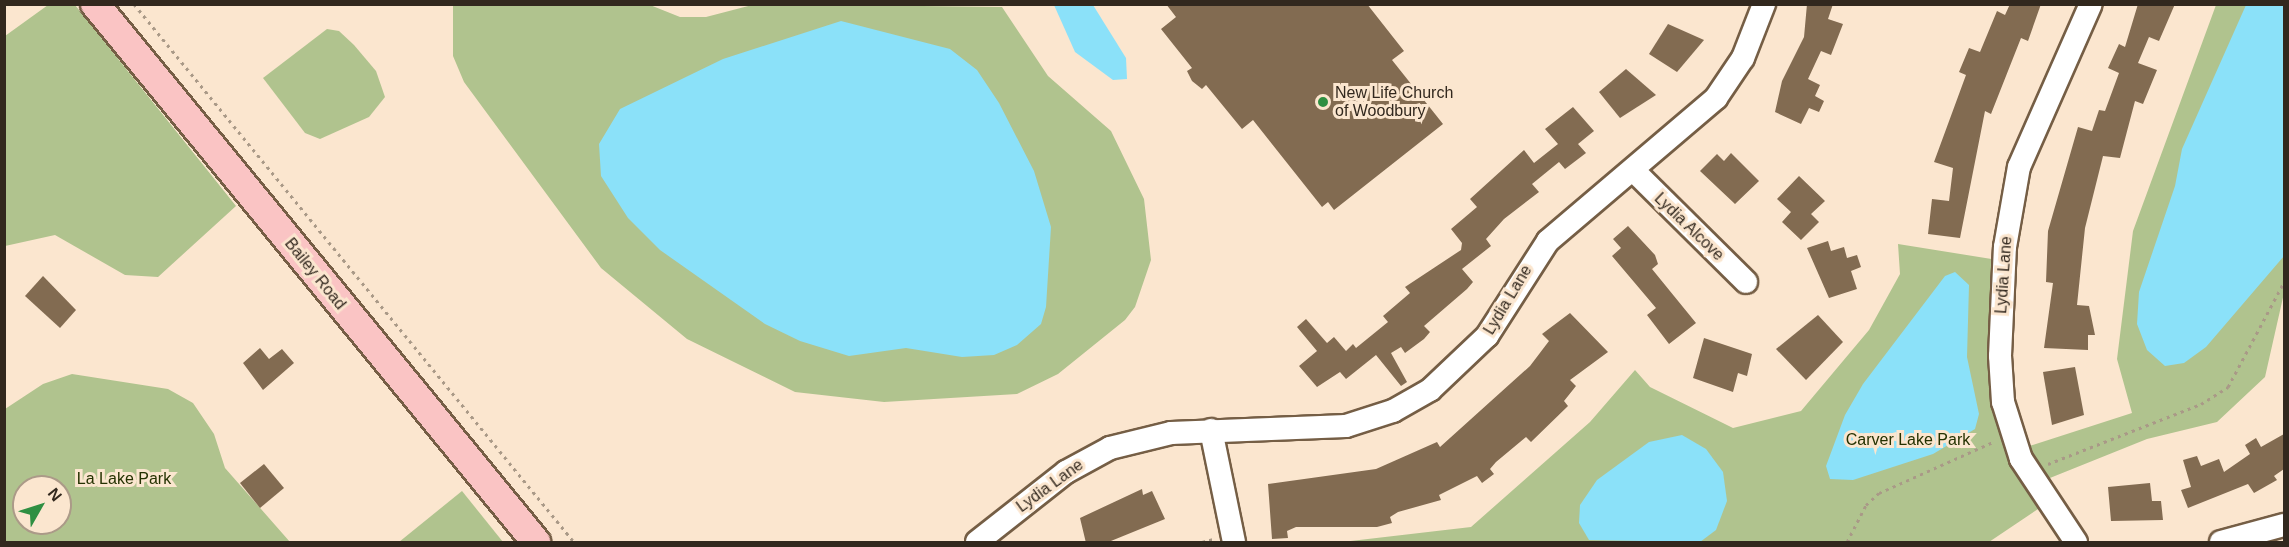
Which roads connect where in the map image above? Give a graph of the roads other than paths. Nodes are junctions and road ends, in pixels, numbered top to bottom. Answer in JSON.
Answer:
{"nodes":[{"id":1,"x":95,"y":4,"type":"edge"},
{"id":2,"x":2091,"y":4,"type":"edge"},
{"id":3,"x":1762,"y":5,"type":"edge"},
{"id":4,"x":1633,"y":170,"type":"junction"},
{"id":5,"x":1746,"y":282,"type":"dead end"},
{"id":6,"x":1211,"y":430,"type":"junction"},
{"id":7,"x":2284,"y":525,"type":"edge"},
{"id":8,"x":536,"y":543,"type":"edge"},
{"id":9,"x":977,"y":543,"type":"edge"},
{"id":10,"x":1234,"y":543,"type":"edge"},
{"id":11,"x":2076,"y":543,"type":"edge"},
{"id":12,"x":2221,"y":543,"type":"edge"}],
"edges":[{"from":1,"to":8,"type":"main road","name":"Bailey Road"},
{"from":2,"to":11,"type":"street","name":"Lydia Lane"},
{"from":3,"to":4,"type":"street","name":"Lydia Lane"},
{"from":4,"to":5,"type":"street","name":"Lydia Alcove"},
{"from":4,"to":6,"type":"street","name":"Lydia Lane"},
{"from":6,"to":9,"type":"street","name":"Lydia Lane"},
{"from":6,"to":10,"type":"street"},
{"from":7,"to":12,"type":"street"}]}
